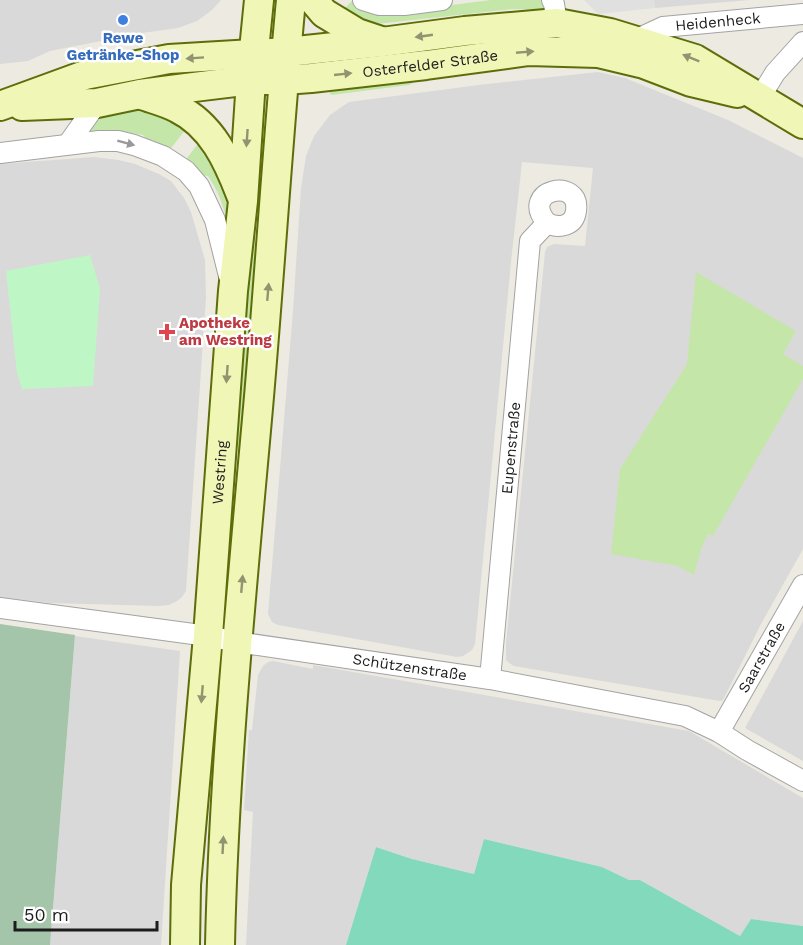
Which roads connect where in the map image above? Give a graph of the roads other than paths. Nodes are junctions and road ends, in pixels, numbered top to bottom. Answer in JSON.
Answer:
{"nodes":[{"id":1,"x":259,"y":0,"type":"edge"},
{"id":2,"x":291,"y":0,"type":"edge"},
{"id":3,"x":313,"y":0,"type":"edge"},
{"id":4,"x":363,"y":0,"type":"edge"},
{"id":5,"x":442,"y":0,"type":"edge"},
{"id":6,"x":554,"y":11,"type":"edge"},
{"id":7,"x":803,"y":14,"type":"edge"},
{"id":8,"x":635,"y":40,"type":"junction"},
{"id":9,"x":382,"y":42,"type":"junction"},
{"id":10,"x":803,"y":42,"type":"edge"},
{"id":11,"x":287,"y":52,"type":"junction"},
{"id":12,"x":253,"y":67,"type":"junction"},
{"id":13,"x":284,"y":80,"type":"junction"},
{"id":14,"x":140,"y":94,"type":"junction"},
{"id":15,"x":759,"y":99,"type":"junction"},
{"id":16,"x":97,"y":104,"type":"junction"},
{"id":17,"x":0,"y":106,"type":"edge"},
{"id":18,"x":803,"y":124,"type":"edge"},
{"id":19,"x":68,"y":144,"type":"junction"},
{"id":20,"x":0,"y":153,"type":"edge"},
{"id":21,"x":243,"y":201,"type":"junction"},
{"id":22,"x":547,"y":223,"type":"dead end"},
{"id":23,"x":233,"y":291,"type":"junction"},
{"id":24,"x":803,"y":585,"type":"edge"},
{"id":25,"x":0,"y":608,"type":"edge"},
{"id":26,"x":207,"y":636,"type":"junction"},
{"id":27,"x":237,"y":642,"type":"junction"},
{"id":28,"x":490,"y":679,"type":"junction"},
{"id":29,"x":719,"y":732,"type":"junction"},
{"id":30,"x":803,"y":781,"type":"edge"},
{"id":31,"x":185,"y":945,"type":"edge"},
{"id":32,"x":220,"y":945,"type":"edge"}],
"edges":[{"from":1,"to":12,"type":"main road","name":"Westring"},
{"from":2,"to":11,"type":"main road","name":"Westring"},
{"from":3,"to":9,"type":"main road"},
{"from":4,"to":5,"type":"street"},
{"from":6,"to":8,"type":"main road","name":"Osterfelder Straße"},
{"from":6,"to":9,"type":"main road","name":"Osterfelder Straße","one_way":true},
{"from":7,"to":8,"type":"street","name":"Heidenheck"},
{"from":15,"to":8,"type":"main road","name":"Osterfelder Straße","one_way":true},
{"from":9,"to":11,"type":"main road","name":"Osterfelder Straße"},
{"from":10,"to":15,"type":"street"},
{"from":11,"to":12,"type":"main road","name":"Osterfelder Straße"},
{"from":11,"to":13,"type":"main road","name":"Westring"},
{"from":12,"to":13,"type":"main road","name":"Osterfelder Straße"},
{"from":12,"to":14,"type":"main road","name":"Osterfelder Straße"},
{"from":12,"to":17,"type":"main road","name":"Osterfelder Straße","one_way":true},
{"from":12,"to":21,"type":"main road","name":"Westring","one_way":true},
{"from":13,"to":15,"type":"main road","name":"Osterfelder Straße","one_way":true},
{"from":27,"to":13,"type":"main road","name":"Westring","one_way":true},
{"from":14,"to":16,"type":"main road","name":"Osterfelder Straße"},
{"from":14,"to":21,"type":"main road"},
{"from":15,"to":18,"type":"main road","name":"Osterfelder Straße"},
{"from":16,"to":17,"type":"main road","name":"Osterfelder Straße"},
{"from":16,"to":19,"type":"street"},
{"from":19,"to":20,"type":"street"},
{"from":19,"to":23,"type":"street","one_way":true},
{"from":21,"to":23,"type":"main road","name":"Westring"},
{"from":22,"to":28,"type":"street","name":"Eupenstraße"},
{"from":23,"to":26,"type":"main road","name":"Westring","one_way":true},
{"from":24,"to":29,"type":"street","name":"Saarstraße"},
{"from":25,"to":26,"type":"street","name":"Schützenstraße"},
{"from":26,"to":27,"type":"street","name":"Schützenstraße"},
{"from":26,"to":31,"type":"main road","name":"Westring","one_way":true},
{"from":27,"to":28,"type":"street","name":"Schützenstraße"},
{"from":32,"to":27,"type":"main road","name":"Westring","one_way":true},
{"from":28,"to":29,"type":"street","name":"Schützenstraße"},
{"from":29,"to":30,"type":"street","name":"Schützenstraße"}]}
